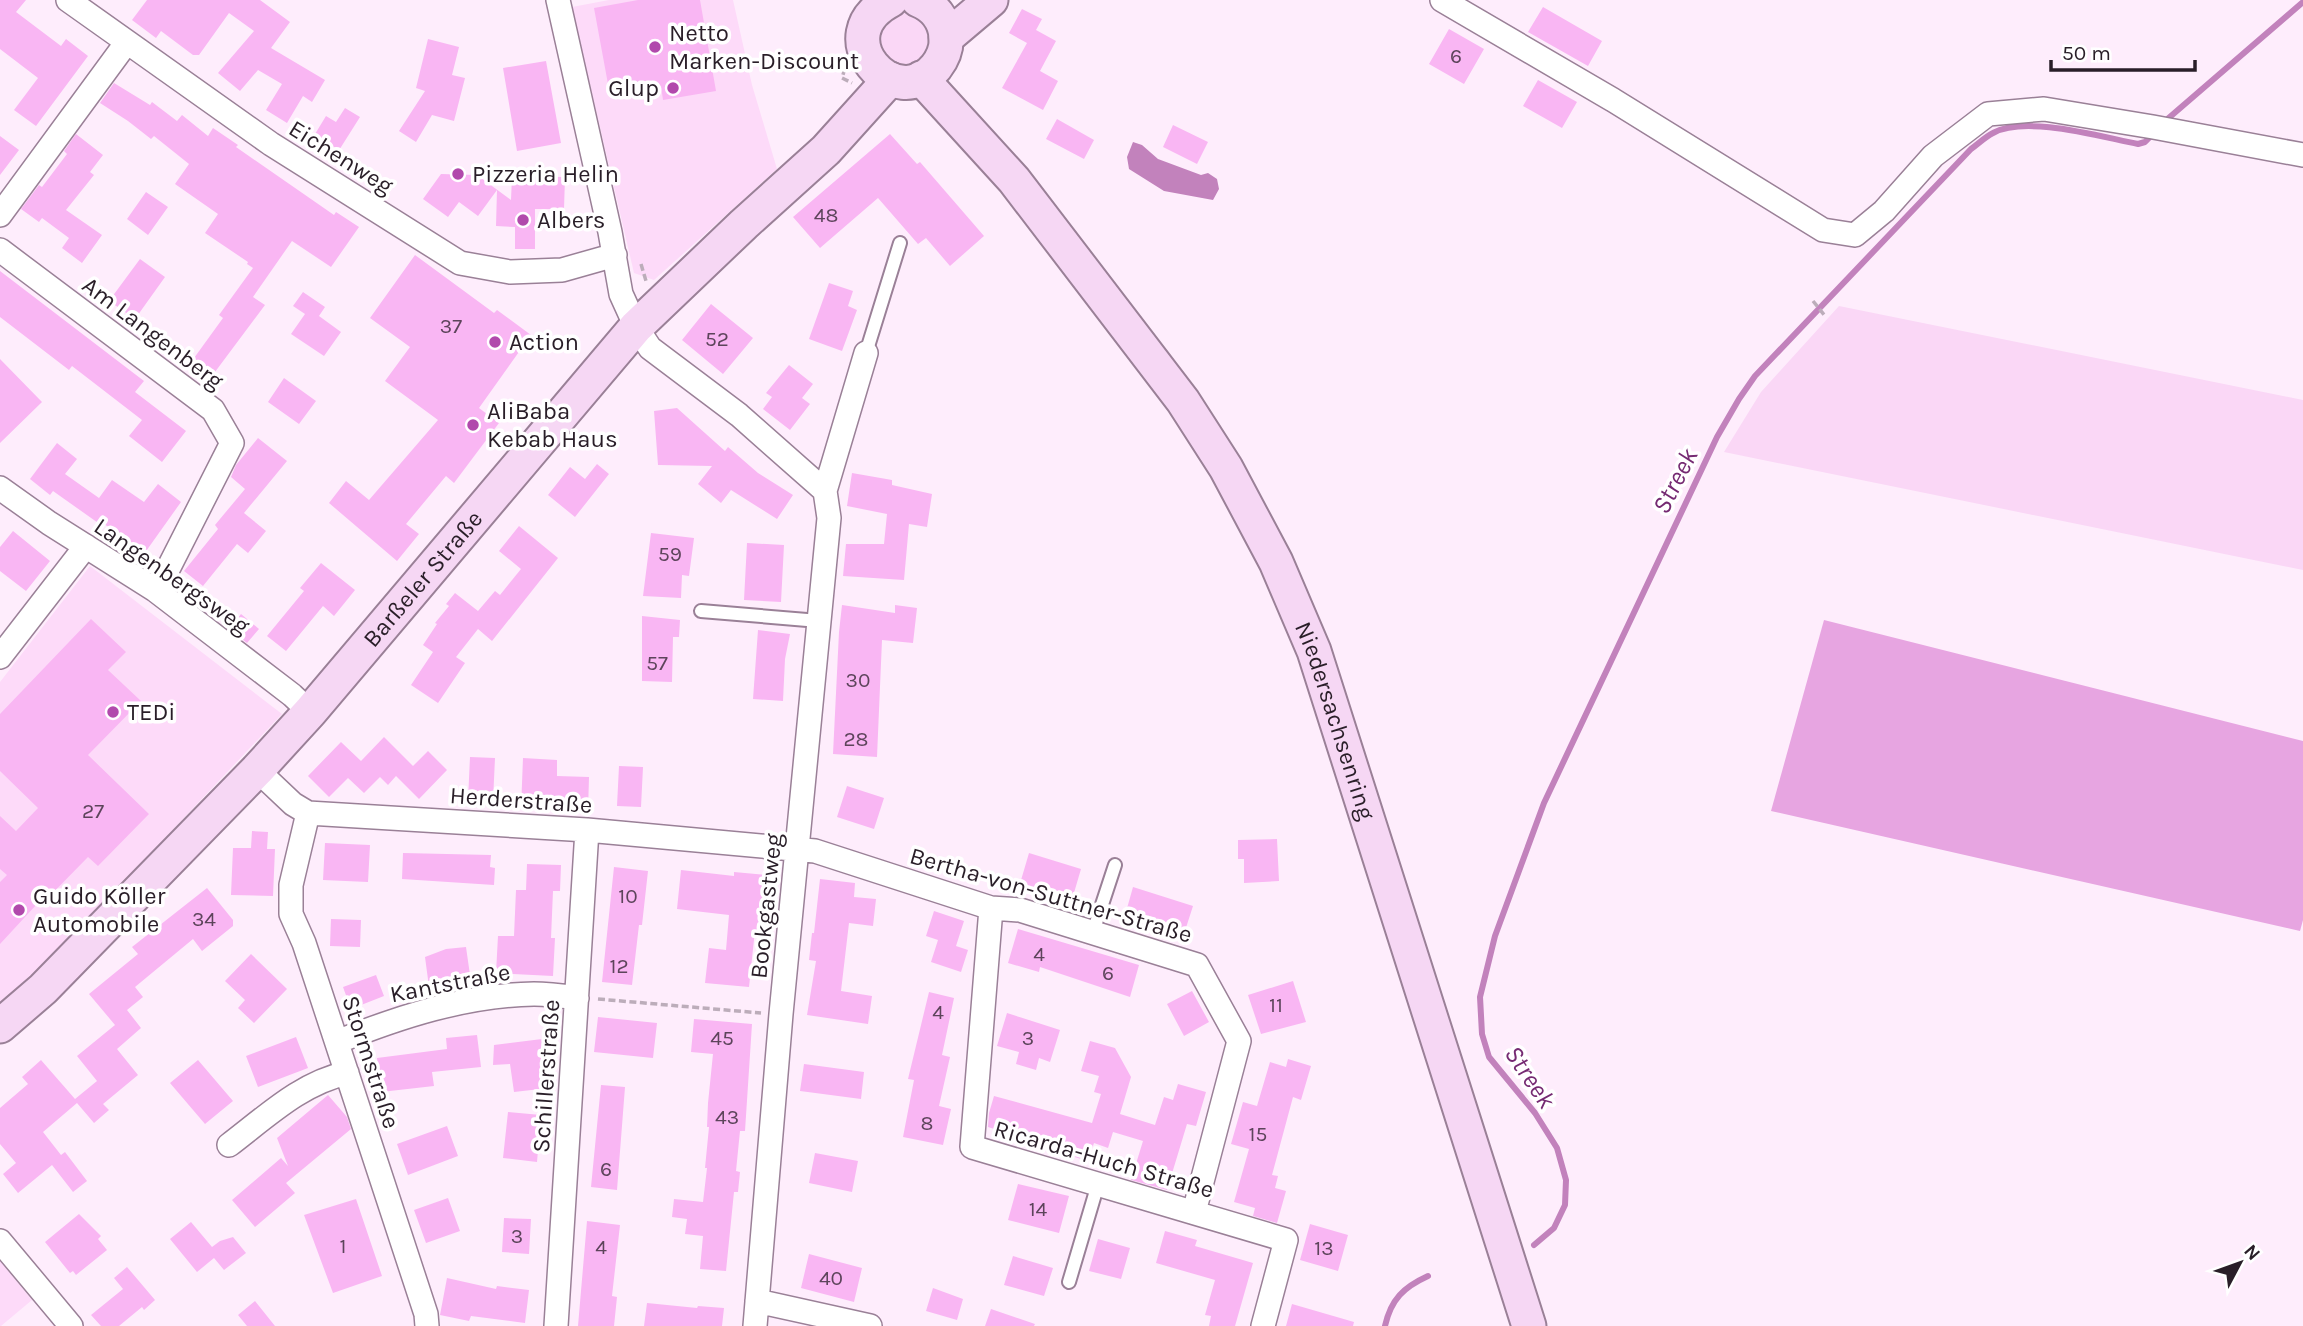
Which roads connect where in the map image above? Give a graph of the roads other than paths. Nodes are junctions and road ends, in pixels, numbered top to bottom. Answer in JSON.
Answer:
{"nodes":[{"id":1,"x":68,"y":0,"type":"edge"},
{"id":2,"x":558,"y":0,"type":"edge"},
{"id":3,"x":967,"y":0,"type":"edge"},
{"id":4,"x":991,"y":0,"type":"edge"},
{"id":5,"x":1442,"y":0,"type":"edge"},
{"id":6,"x":921,"y":30,"type":"edge"},
{"id":7,"x":127,"y":42,"type":"junction"},
{"id":8,"x":866,"y":56,"type":"junction"},
{"id":9,"x":842,"y":131,"type":"junction"},
{"id":10,"x":2303,"y":155,"type":"edge"},
{"id":11,"x":0,"y":215,"type":"edge"},
{"id":12,"x":900,"y":243,"type":"dead end"},
{"id":13,"x":0,"y":250,"type":"edge"},
{"id":14,"x":615,"y":256,"type":"junction"},
{"id":15,"x":636,"y":327,"type":"junction"},
{"id":16,"x":866,"y":353,"type":"joint"},
{"id":17,"x":0,"y":488,"type":"edge"},
{"id":18,"x":825,"y":491,"type":"junction"},
{"id":19,"x":86,"y":546,"type":"junction"},
{"id":20,"x":155,"y":590,"type":"junction"},
{"id":21,"x":701,"y":611,"type":"dead end"},
{"id":22,"x":819,"y":621,"type":"junction"},
{"id":23,"x":0,"y":657,"type":"edge"},
{"id":24,"x":310,"y":712,"type":"junction"},
{"id":25,"x":257,"y":770,"type":"junction"},
{"id":26,"x":308,"y":813,"type":"junction"},
{"id":27,"x":587,"y":830,"type":"junction"},
{"id":28,"x":798,"y":850,"type":"junction"},
{"id":29,"x":1115,"y":865,"type":"dead end"},
{"id":30,"x":991,"y":908,"type":"junction"},
{"id":31,"x":1093,"y":932,"type":"junction"},
{"id":32,"x":577,"y":998,"type":"junction"},
{"id":33,"x":0,"y":1027,"type":"edge"},
{"id":34,"x":337,"y":1042,"type":"junction"},
{"id":35,"x":347,"y":1073,"type":"junction"},
{"id":36,"x":229,"y":1145,"type":"dead end"},
{"id":37,"x":1098,"y":1184,"type":"junction"},
{"id":38,"x":1194,"y":1212,"type":"junction"},
{"id":39,"x":0,"y":1241,"type":"edge"},
{"id":40,"x":1069,"y":1282,"type":"dead end"},
{"id":41,"x":757,"y":1301,"type":"junction"},
{"id":42,"x":71,"y":1326,"type":"edge"},
{"id":43,"x":427,"y":1326,"type":"edge"},
{"id":44,"x":556,"y":1326,"type":"edge"},
{"id":45,"x":755,"y":1326,"type":"edge"},
{"id":46,"x":870,"y":1326,"type":"edge"},
{"id":47,"x":1263,"y":1326,"type":"edge"},
{"id":48,"x":1529,"y":1326,"type":"edge"}],
"edges":[{"from":1,"to":7,"type":"street","name":"Eichenweg"},
{"from":2,"to":14,"type":"street"},
{"from":3,"to":6,"type":"main road","name":"Barßeler Straße"},
{"from":4,"to":6,"type":"main road","name":"Barßeler Straße"},
{"from":5,"to":10,"type":"street"},
{"from":6,"to":8,"type":"main road","name":"Niedersachsenring"},
{"from":6,"to":8,"type":"main road"},
{"from":6,"to":9,"type":"main road","name":"Barßeler Straße"},
{"from":6,"to":48,"type":"main road","name":"Niedersachsenring"},
{"from":7,"to":11,"type":"street"},
{"from":7,"to":14,"type":"street","name":"Eichenweg"},
{"from":8,"to":9,"type":"main road","name":"Barßeler Straße"},
{"from":9,"to":15,"type":"main road","name":"Barßeler Straße"},
{"from":12,"to":16,"type":"lane"},
{"from":13,"to":20,"type":"street","name":"Am Langenberg"},
{"from":14,"to":15,"type":"street"},
{"from":15,"to":18,"type":"street"},
{"from":15,"to":24,"type":"main road","name":"Barßeler Straße"},
{"from":16,"to":18,"type":"street","name":"Bookgastweg"},
{"from":17,"to":19,"type":"street","name":"Langenbergsweg"},
{"from":18,"to":22,"type":"street","name":"Bookgastweg"},
{"from":19,"to":20,"type":"street","name":"Langenbergsweg"},
{"from":19,"to":23,"type":"street"},
{"from":20,"to":24,"type":"street","name":"Langenbergsweg"},
{"from":21,"to":22,"type":"lane"},
{"from":22,"to":28,"type":"street","name":"Bookgastweg"},
{"from":24,"to":25,"type":"main road","name":"Barßeler Straße"},
{"from":25,"to":26,"type":"street"},
{"from":25,"to":33,"type":"main road","name":"Barßeler Straße"},
{"from":26,"to":27,"type":"street","name":"Herderstraße"},
{"from":26,"to":34,"type":"street","name":"Stormstraße"},
{"from":27,"to":28,"type":"street","name":"Herderstraße"},
{"from":27,"to":32,"type":"street","name":"Schillerstraße"},
{"from":28,"to":30,"type":"street","name":"Bertha-von-Suttner-Straße"},
{"from":28,"to":41,"type":"street","name":"Bookgastweg"},
{"from":29,"to":31,"type":"lane"},
{"from":30,"to":31,"type":"street","name":"Bertha-von-Suttner-Straße"},
{"from":30,"to":37,"type":"street","name":"Ricarda-Huch Straße"},
{"from":31,"to":38,"type":"street","name":"Bertha-von-Suttner-Straße"},
{"from":32,"to":34,"type":"street","name":"Kantstraße"},
{"from":32,"to":44,"type":"street","name":"Schillerstraße"},
{"from":34,"to":35,"type":"street","name":"Stormstraße"},
{"from":35,"to":36,"type":"street"},
{"from":35,"to":43,"type":"street","name":"Stormstraße"},
{"from":37,"to":38,"type":"street","name":"Ricarda-Huch Straße"},
{"from":37,"to":40,"type":"lane"},
{"from":38,"to":47,"type":"street","name":"Ricarda-Huch Straße"},
{"from":39,"to":42,"type":"street"},
{"from":41,"to":45,"type":"street","name":"Bookgastweg"},
{"from":41,"to":46,"type":"street"}]}
